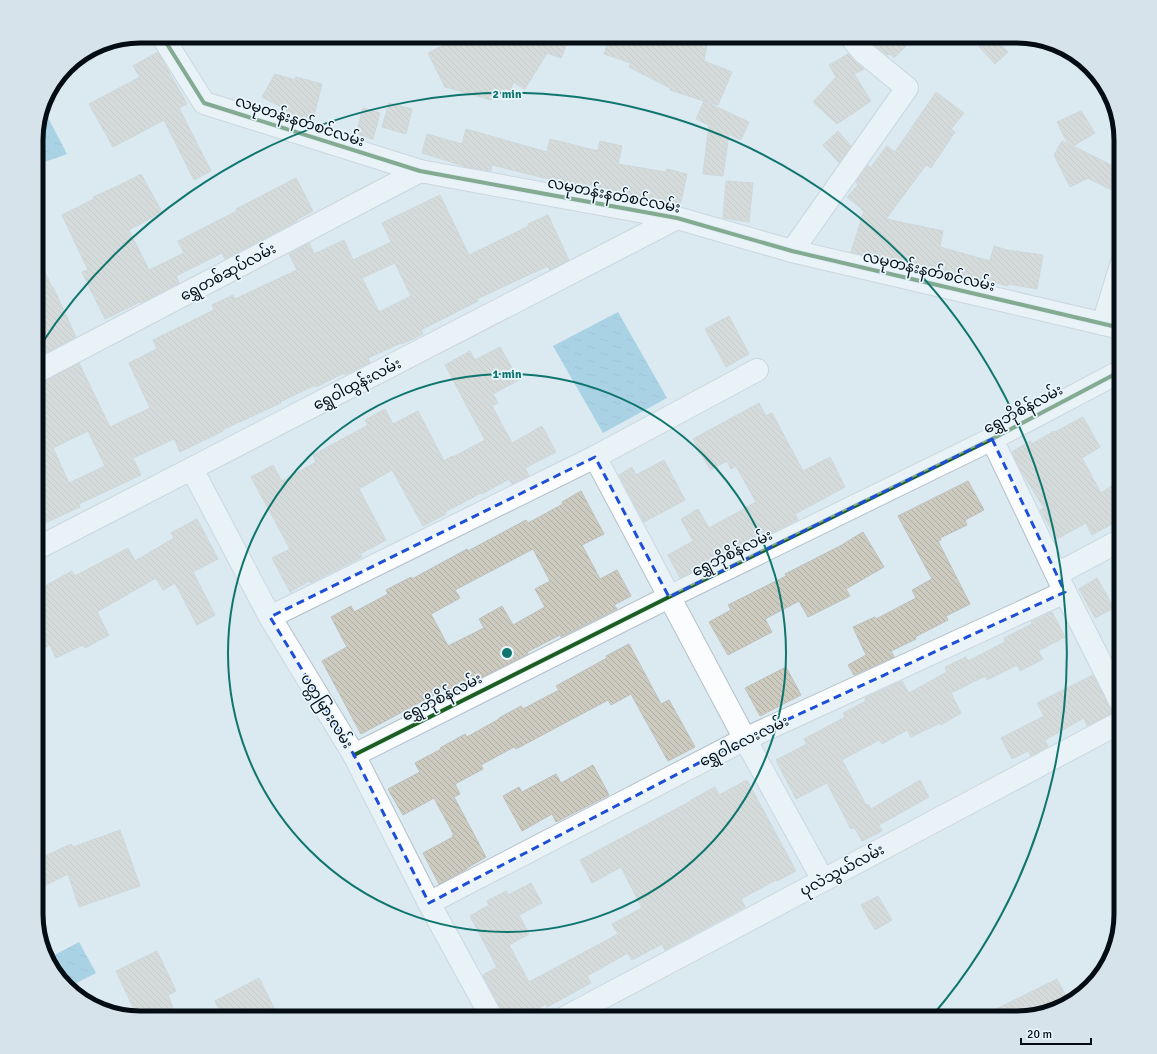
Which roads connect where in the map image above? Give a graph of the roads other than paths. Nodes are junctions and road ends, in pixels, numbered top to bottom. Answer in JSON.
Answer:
{"nodes":[{"id":1,"x":166,"y":43,"type":"edge"},
{"id":2,"x":856,"y":43,"type":"edge"},
{"id":3,"x":420,"y":171,"type":"junction"},
{"id":4,"x":677,"y":218,"type":"junction"},
{"id":5,"x":792,"y":251,"type":"junction"},
{"id":6,"x":1114,"y":312,"type":"edge"},
{"id":7,"x":1112,"y":326,"type":"edge"},
{"id":8,"x":43,"y":368,"type":"edge"},
{"id":9,"x":757,"y":370,"type":"dead end"},
{"id":10,"x":1114,"y":375,"type":"edge"},
{"id":11,"x":992,"y":439,"type":"junction"},
{"id":12,"x":595,"y":457,"type":"junction"},
{"id":13,"x":192,"y":469,"type":"junction"},
{"id":14,"x":43,"y":545,"type":"edge"},
{"id":15,"x":1114,"y":545,"type":"edge"},
{"id":16,"x":1061,"y":583,"type":"junction"},
{"id":17,"x":669,"y":597,"type":"junction"},
{"id":18,"x":270,"y":617,"type":"junction"},
{"id":19,"x":1114,"y":690,"type":"edge"},
{"id":20,"x":1114,"y":726,"type":"edge"},
{"id":21,"x":745,"y":739,"type":"junction"},
{"id":22,"x":354,"y":755,"type":"junction"},
{"id":23,"x":822,"y":880,"type":"junction"},
{"id":24,"x":429,"y":903,"type":"junction"},
{"id":25,"x":488,"y":1011,"type":"edge"},
{"id":26,"x":577,"y":1011,"type":"edge"}],
"edges":[{"from":1,"to":3,"type":"street","name":"လမုတန်းနတ်စင်လမ်း"},
{"from":2,"to":5,"type":"street"},
{"from":3,"to":4,"type":"street","name":"လမုတန်းနတ်စင်လမ်း"},
{"from":3,"to":8,"type":"street","name":"ရွှေတစ်ဆုပ်လမ်း"},
{"from":4,"to":5,"type":"street","name":"လမုတန်းနတ်စင်လမ်း"},
{"from":4,"to":13,"type":"street","name":"ရွှေဝါထွန်းလမ်း"},
{"from":5,"to":7,"type":"street","name":"လမုတန်းနတ်စင်လမ်း"},
{"from":6,"to":7,"type":"street"},
{"from":9,"to":12,"type":"street"},
{"from":10,"to":11,"type":"street","name":"ရွှေဘိုစိန်လမ်း"},
{"from":11,"to":16,"type":"street"},
{"from":11,"to":17,"type":"street","name":"ရွှေဘိုစိန်လမ်း"},
{"from":12,"to":17,"type":"street"},
{"from":12,"to":18,"type":"street"},
{"from":13,"to":14,"type":"street","name":"ရွှေဝါထွန်းလမ်း"},
{"from":13,"to":18,"type":"street","name":"ပတ္တမြားလမ်း"},
{"from":15,"to":16,"type":"street","name":"ရွှေဝါလေးလမ်း"},
{"from":16,"to":19,"type":"street"},
{"from":16,"to":21,"type":"street","name":"ရွှေဝါလေးလမ်း"},
{"from":17,"to":21,"type":"street"},
{"from":17,"to":22,"type":"street","name":"ရွှေဘိုစိန်လမ်း"},
{"from":18,"to":22,"type":"street","name":"ပတ္တမြားလမ်း"},
{"from":20,"to":23,"type":"street","name":"ပုလဲသွယ်လမ်း"},
{"from":21,"to":23,"type":"street"},
{"from":21,"to":24,"type":"street","name":"ရွှေဝါလေးလမ်း"},
{"from":22,"to":24,"type":"street","name":"ပတ္တမြားလမ်း"},
{"from":23,"to":26,"type":"street","name":"ပုလဲသွယ်လမ်း"},
{"from":24,"to":25,"type":"street","name":"ပတ္တမြားလမ်း"}]}
